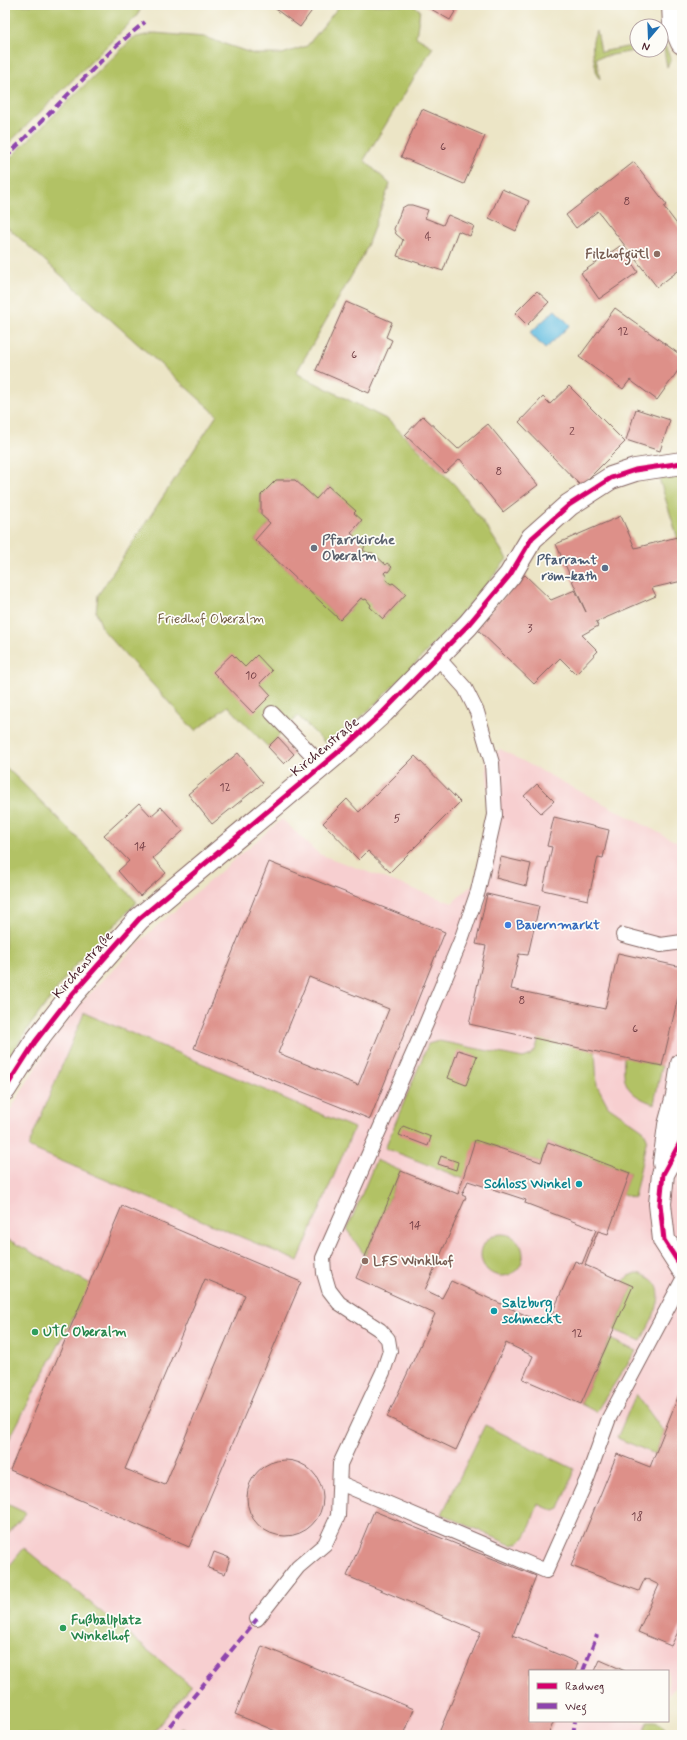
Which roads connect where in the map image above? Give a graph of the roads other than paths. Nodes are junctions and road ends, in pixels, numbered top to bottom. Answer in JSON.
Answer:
{"nodes":[{"id":1,"x":673,"y":5,"type":"edge"},
{"id":2,"x":682,"y":43,"type":"edge"},
{"id":3,"x":682,"y":463,"type":"edge"},
{"id":4,"x":438,"y":658,"type":"junction"},
{"id":5,"x":272,"y":713,"type":"dead end"},
{"id":6,"x":322,"y":765,"type":"junction"},
{"id":7,"x":623,"y":935,"type":"dead end"},
{"id":8,"x":682,"y":942,"type":"edge"},
{"id":9,"x":682,"y":1064,"type":"edge"},
{"id":10,"x":5,"y":1088,"type":"edge"},
{"id":11,"x":682,"y":1140,"type":"edge"},
{"id":12,"x":663,"y":1174,"type":"junction"},
{"id":13,"x":682,"y":1268,"type":"edge"},
{"id":14,"x":682,"y":1281,"type":"edge"},
{"id":15,"x":340,"y":1483,"type":"junction"},
{"id":16,"x":257,"y":1619,"type":"dead end"}],
"edges":[{"from":1,"to":2,"type":"street"},
{"from":3,"to":4,"type":"street","name":"Kirchenstraße"},
{"from":4,"to":6,"type":"street","name":"Kirchenstraße"},
{"from":4,"to":15,"type":"lane"},
{"from":5,"to":6,"type":"lane"},
{"from":6,"to":10,"type":"street","name":"Kirchenstraße"},
{"from":7,"to":8,"type":"lane"},
{"from":9,"to":12,"type":"street"},
{"from":11,"to":12,"type":"street"},
{"from":12,"to":13,"type":"street"},
{"from":14,"to":15,"type":"lane"},
{"from":15,"to":16,"type":"lane"}]}
